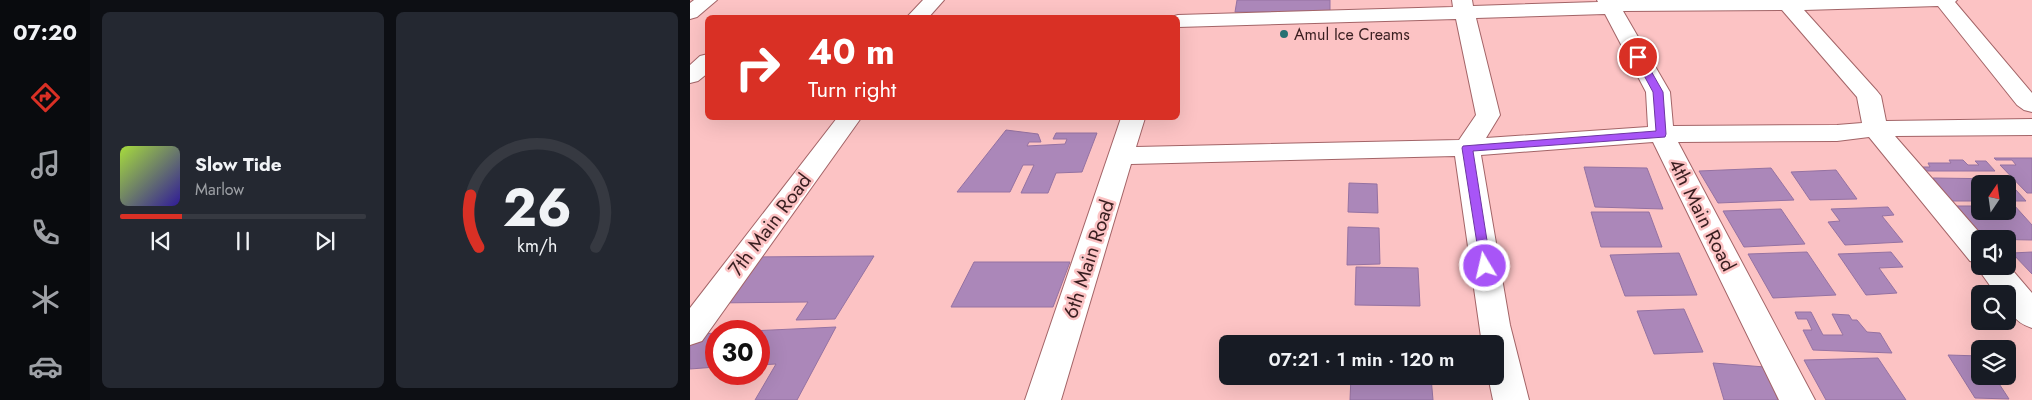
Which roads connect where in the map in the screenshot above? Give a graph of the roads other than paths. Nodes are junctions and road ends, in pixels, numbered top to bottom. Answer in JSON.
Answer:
{"nodes":[{"id":1,"x":706,"y":0,"type":"edge"},
{"id":2,"x":934,"y":0,"type":"edge"},
{"id":3,"x":1173,"y":0,"type":"edge"},
{"id":4,"x":1943,"y":0,"type":"edge"},
{"id":5,"x":1947,"y":0,"type":"edge"},
{"id":6,"x":1786,"y":2,"type":"edge"},
{"id":7,"x":1608,"y":3,"type":"edge"},
{"id":8,"x":1463,"y":6,"type":"edge"},
{"id":9,"x":690,"y":13,"type":"edge"},
{"id":10,"x":919,"y":15,"type":"edge"},
{"id":11,"x":1166,"y":15,"type":"edge"},
{"id":12,"x":1180,"y":20,"type":"edge"},
{"id":13,"x":690,"y":25,"type":"edge"},
{"id":14,"x":705,"y":25,"type":"edge"},
{"id":15,"x":705,"y":64,"type":"edge"},
{"id":16,"x":690,"y":76,"type":"edge"},
{"id":17,"x":2032,"y":105,"type":"edge"},
{"id":18,"x":848,"y":120,"type":"edge"},
{"id":19,"x":1132,"y":120,"type":"edge"},
{"id":20,"x":2032,"y":128,"type":"edge"},
{"id":21,"x":1875,"y":129,"type":"junction"},
{"id":22,"x":1661,"y":134,"type":"junction"},
{"id":23,"x":1467,"y":148,"type":"junction"},
{"id":24,"x":1122,"y":156,"type":"junction"},
{"id":25,"x":1971,"y":243,"type":"edge"},
{"id":26,"x":1999,"y":275,"type":"edge"},
{"id":27,"x":2032,"y":315,"type":"edge"},
{"id":28,"x":690,"y":332,"type":"edge"},
{"id":29,"x":1044,"y":400,"type":"edge"},
{"id":30,"x":1511,"y":400,"type":"edge"},
{"id":31,"x":1796,"y":400,"type":"edge"}],
"edges":[{"from":1,"to":9,"type":"street"},
{"from":2,"to":10,"type":"street"},
{"from":3,"to":11,"type":"street"},
{"from":4,"to":5,"type":"street"},
{"from":4,"to":6,"type":"street"},
{"from":4,"to":17,"type":"street"},
{"from":6,"to":7,"type":"street"},
{"from":6,"to":21,"type":"street"},
{"from":7,"to":8,"type":"street"},
{"from":7,"to":22,"type":"street","name":"4th Main Road"},
{"from":8,"to":12,"type":"street"},
{"from":8,"to":23,"type":"street"},
{"from":13,"to":14,"type":"street"},
{"from":15,"to":16,"type":"street"},
{"from":18,"to":28,"type":"street","name":"7th Main Road"},
{"from":19,"to":24,"type":"street","name":"6th Main Road"},
{"from":20,"to":21,"type":"street"},
{"from":21,"to":22,"type":"street"},
{"from":21,"to":25,"type":"street"},
{"from":22,"to":23,"type":"street"},
{"from":22,"to":31,"type":"street","name":"4th Main Road"},
{"from":23,"to":24,"type":"street"},
{"from":23,"to":30,"type":"street"},
{"from":24,"to":29,"type":"street","name":"6th Main Road"},
{"from":26,"to":27,"type":"street"}]}
